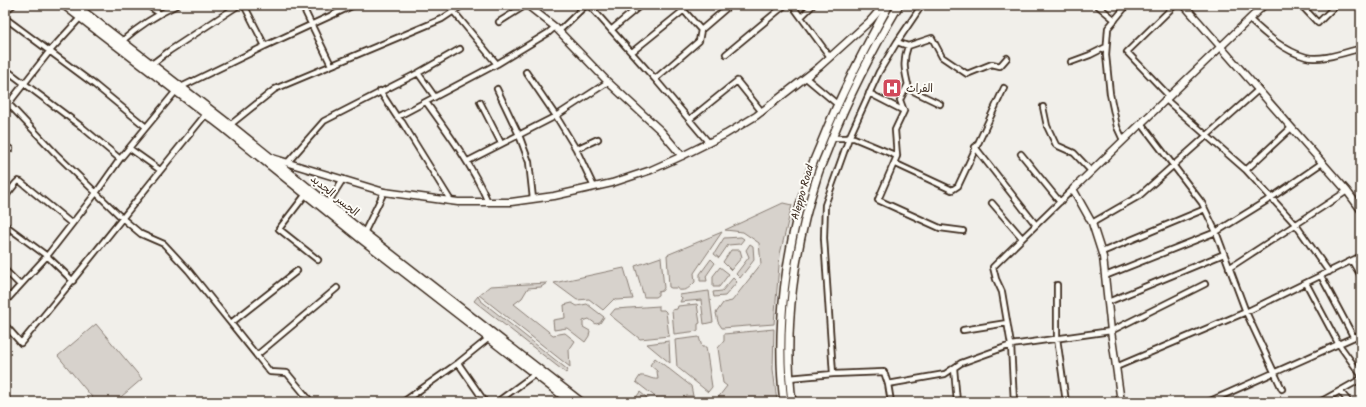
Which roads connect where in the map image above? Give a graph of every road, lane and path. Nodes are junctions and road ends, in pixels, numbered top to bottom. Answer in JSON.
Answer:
{"nodes":[{"id":1,"x":14,"y":5,"type":"edge"},
{"id":2,"x":64,"y":5,"type":"edge"},
{"id":3,"x":75,"y":5,"type":"edge"},
{"id":4,"x":147,"y":5,"type":"edge"},
{"id":5,"x":177,"y":5,"type":"edge"},
{"id":6,"x":239,"y":5,"type":"edge"},
{"id":7,"x":244,"y":5,"type":"edge"},
{"id":8,"x":302,"y":5,"type":"edge"},
{"id":9,"x":354,"y":5,"type":"edge"},
{"id":10,"x":463,"y":5,"type":"edge"},
{"id":11,"x":526,"y":5,"type":"edge"},
{"id":12,"x":586,"y":5,"type":"edge"},
{"id":13,"x":589,"y":5,"type":"edge"},
{"id":14,"x":641,"y":5,"type":"edge"},
{"id":15,"x":680,"y":5,"type":"edge"},
{"id":16,"x":730,"y":5,"type":"edge"},
{"id":17,"x":785,"y":5,"type":"edge"},
{"id":18,"x":792,"y":5,"type":"edge"},
{"id":19,"x":813,"y":5,"type":"edge"},
{"id":20,"x":884,"y":5,"type":"edge"},
{"id":21,"x":889,"y":5,"type":"edge"},
{"id":22,"x":899,"y":5,"type":"edge"},
{"id":23,"x":922,"y":5,"type":"edge"},
{"id":24,"x":1098,"y":5,"type":"edge"},
{"id":25,"x":1128,"y":5,"type":"edge"},
{"id":26,"x":1175,"y":5,"type":"edge"},
{"id":27,"x":1184,"y":5,"type":"edge"},
{"id":28,"x":1251,"y":5,"type":"edge"},
{"id":29,"x":1264,"y":5,"type":"edge"},
{"id":30,"x":1301,"y":5,"type":"edge"},
{"id":31,"x":1336,"y":5,"type":"edge"},
{"id":32,"x":684,"y":10,"type":"junction"},
{"id":33,"x":5,"y":11,"type":"edge"},
{"id":34,"x":1257,"y":11,"type":"junction"},
{"id":35,"x":454,"y":12,"type":"junction"},
{"id":36,"x":159,"y":14,"type":"junction"},
{"id":37,"x":801,"y":17,"type":"junction"},
{"id":38,"x":5,"y":18,"type":"edge"},
{"id":39,"x":80,"y":18,"type":"junction"},
{"id":40,"x":1249,"y":19,"type":"junction"},
{"id":41,"x":1115,"y":20,"type":"junction"},
{"id":42,"x":499,"y":22,"type":"dead end"},
{"id":43,"x":312,"y":24,"type":"junction"},
{"id":44,"x":557,"y":29,"type":"junction"},
{"id":45,"x":611,"y":30,"type":"junction"},
{"id":46,"x":701,"y":30,"type":"junction"},
{"id":47,"x":122,"y":41,"type":"junction"},
{"id":48,"x":897,"y":42,"type":"junction"},
{"id":49,"x":265,"y":46,"type":"junction"},
{"id":50,"x":908,"y":46,"type":"junction"},
{"id":51,"x":1106,"y":47,"type":"junction"},
{"id":52,"x":1221,"y":47,"type":"junction"},
{"id":53,"x":460,"y":49,"type":"dead end"},
{"id":54,"x":1358,"y":49,"type":"dead end"},
{"id":55,"x":49,"y":52,"type":"junction"},
{"id":56,"x":632,"y":52,"type":"junction"},
{"id":57,"x":726,"y":54,"type":"dead end"},
{"id":58,"x":830,"y":58,"type":"junction"},
{"id":59,"x":1008,"y":58,"type":"dead end"},
{"id":60,"x":1071,"y":62,"type":"dead end"},
{"id":61,"x":152,"y":64,"type":"junction"},
{"id":62,"x":498,"y":64,"type":"junction"},
{"id":63,"x":331,"y":65,"type":"junction"},
{"id":64,"x":5,"y":69,"type":"edge"},
{"id":65,"x":526,"y":72,"type":"dead end"},
{"id":66,"x":418,"y":73,"type":"junction"},
{"id":67,"x":806,"y":78,"type":"junction"},
{"id":68,"x":656,"y":79,"type":"junction"},
{"id":69,"x":608,"y":82,"type":"junction"},
{"id":70,"x":25,"y":84,"type":"junction"},
{"id":71,"x":908,"y":84,"type":"junction"},
{"id":72,"x":1004,"y":88,"type":"dead end"},
{"id":73,"x":178,"y":89,"type":"junction"},
{"id":74,"x":497,"y":89,"type":"dead end"},
{"id":75,"x":1258,"y":90,"type":"junction"},
{"id":76,"x":380,"y":91,"type":"junction"},
{"id":77,"x":869,"y":93,"type":"junction"},
{"id":78,"x":435,"y":97,"type":"junction"},
{"id":79,"x":1167,"y":97,"type":"junction"},
{"id":80,"x":7,"y":102,"type":"edge"},
{"id":81,"x":426,"y":102,"type":"junction"},
{"id":82,"x":480,"y":102,"type":"dead end"},
{"id":83,"x":837,"y":104,"type":"junction"},
{"id":84,"x":940,"y":104,"type":"dead end"},
{"id":85,"x":1043,"y":107,"type":"dead end"},
{"id":86,"x":5,"y":108,"type":"edge"},
{"id":87,"x":904,"y":111,"type":"junction"},
{"id":88,"x":762,"y":112,"type":"junction"},
{"id":89,"x":206,"y":114,"type":"junction"},
{"id":90,"x":556,"y":116,"type":"junction"},
{"id":91,"x":397,"y":117,"type":"junction"},
{"id":92,"x":690,"y":119,"type":"junction"},
{"id":93,"x":1141,"y":122,"type":"junction"},
{"id":94,"x":230,"y":125,"type":"junction"},
{"id":95,"x":146,"y":127,"type":"junction"},
{"id":96,"x":1291,"y":128,"type":"junction"},
{"id":97,"x":519,"y":135,"type":"junction"},
{"id":98,"x":1207,"y":135,"type":"junction"},
{"id":99,"x":598,"y":138,"type":"dead end"},
{"id":100,"x":832,"y":138,"type":"junction"},
{"id":101,"x":849,"y":138,"type":"junction"},
{"id":102,"x":1123,"y":140,"type":"junction"},
{"id":103,"x":501,"y":143,"type":"junction"},
{"id":104,"x":709,"y":143,"type":"junction"},
{"id":105,"x":5,"y":146,"type":"edge"},
{"id":106,"x":975,"y":147,"type":"junction"},
{"id":107,"x":129,"y":148,"type":"junction"},
{"id":108,"x":10,"y":149,"type":"dead end"},
{"id":109,"x":576,"y":149,"type":"junction"},
{"id":110,"x":1021,"y":154,"type":"dead end"},
{"id":111,"x":682,"y":156,"type":"junction"},
{"id":112,"x":897,"y":156,"type":"junction"},
{"id":113,"x":271,"y":158,"type":"junction"},
{"id":114,"x":120,"y":159,"type":"junction"},
{"id":115,"x":468,"y":161,"type":"junction"},
{"id":116,"x":288,"y":162,"type":"junction"},
{"id":117,"x":894,"y":163,"type":"junction"},
{"id":118,"x":1322,"y":163,"type":"junction"},
{"id":119,"x":1174,"y":165,"type":"junction"},
{"id":120,"x":160,"y":170,"type":"junction"},
{"id":121,"x":1246,"y":170,"type":"junction"},
{"id":122,"x":1091,"y":171,"type":"junction"},
{"id":123,"x":343,"y":179,"type":"junction"},
{"id":124,"x":594,"y":187,"type":"junction"},
{"id":125,"x":1073,"y":189,"type":"junction"},
{"id":126,"x":1347,"y":191,"type":"junction"},
{"id":127,"x":384,"y":192,"type":"junction"},
{"id":128,"x":96,"y":193,"type":"junction"},
{"id":129,"x":306,"y":194,"type":"junction"},
{"id":130,"x":5,"y":196,"type":"edge"},
{"id":131,"x":1271,"y":198,"type":"junction"},
{"id":132,"x":533,"y":199,"type":"junction"},
{"id":133,"x":451,"y":201,"type":"junction"},
{"id":134,"x":488,"y":202,"type":"junction"},
{"id":135,"x":1060,"y":202,"type":"junction"},
{"id":136,"x":992,"y":203,"type":"dead end"},
{"id":137,"x":328,"y":204,"type":"junction"},
{"id":138,"x":1205,"y":209,"type":"junction"},
{"id":139,"x":1361,"y":210,"type":"edge"},
{"id":140,"x":122,"y":218,"type":"junction"},
{"id":141,"x":1092,"y":223,"type":"junction"},
{"id":142,"x":72,"y":224,"type":"junction"},
{"id":143,"x":5,"y":225,"type":"edge"},
{"id":144,"x":1036,"y":225,"type":"junction"},
{"id":145,"x":1296,"y":225,"type":"junction"},
{"id":146,"x":963,"y":231,"type":"dead end"},
{"id":147,"x":1216,"y":232,"type":"junction"},
{"id":148,"x":364,"y":233,"type":"junction"},
{"id":149,"x":1022,"y":238,"type":"junction"},
{"id":150,"x":1102,"y":252,"type":"junction"},
{"id":151,"x":1224,"y":254,"type":"junction"},
{"id":152,"x":47,"y":256,"type":"junction"},
{"id":153,"x":1361,"y":256,"type":"edge"},
{"id":154,"x":318,"y":260,"type":"dead end"},
{"id":155,"x":1352,"y":261,"type":"junction"},
{"id":156,"x":1229,"y":268,"type":"junction"},
{"id":157,"x":5,"y":270,"type":"edge"},
{"id":158,"x":297,"y":271,"type":"dead end"},
{"id":159,"x":1329,"y":272,"type":"junction"},
{"id":160,"x":1105,"y":276,"type":"junction"},
{"id":161,"x":1321,"y":276,"type":"junction"},
{"id":162,"x":1361,"y":276,"type":"edge"},
{"id":163,"x":74,"y":280,"type":"junction"},
{"id":164,"x":1306,"y":283,"type":"junction"},
{"id":165,"x":1204,"y":284,"type":"dead end"},
{"id":166,"x":20,"y":285,"type":"junction"},
{"id":167,"x":1057,"y":285,"type":"dead end"},
{"id":168,"x":338,"y":288,"type":"dead end"},
{"id":169,"x":5,"y":302,"type":"edge"},
{"id":170,"x":1108,"y":302,"type":"junction"},
{"id":171,"x":1246,"y":312,"type":"junction"},
{"id":172,"x":231,"y":323,"type":"junction"},
{"id":173,"x":1007,"y":323,"type":"junction"},
{"id":174,"x":5,"y":325,"type":"edge"},
{"id":175,"x":963,"y":330,"type":"dead end"},
{"id":176,"x":1111,"y":330,"type":"junction"},
{"id":177,"x":1361,"y":334,"type":"edge"},
{"id":178,"x":1354,"y":336,"type":"junction"},
{"id":179,"x":489,"y":338,"type":"junction"},
{"id":180,"x":1057,"y":338,"type":"junction"},
{"id":181,"x":1338,"y":344,"type":"junction"},
{"id":182,"x":1011,"y":345,"type":"junction"},
{"id":183,"x":257,"y":356,"type":"junction"},
{"id":184,"x":458,"y":363,"type":"junction"},
{"id":185,"x":1116,"y":367,"type":"junction"},
{"id":186,"x":954,"y":368,"type":"junction"},
{"id":187,"x":1274,"y":372,"type":"junction"},
{"id":188,"x":535,"y":374,"type":"junction"},
{"id":189,"x":833,"y":374,"type":"junction"},
{"id":190,"x":1361,"y":375,"type":"edge"},
{"id":191,"x":789,"y":378,"type":"junction"},
{"id":192,"x":1361,"y":378,"type":"edge"},
{"id":193,"x":888,"y":384,"type":"junction"},
{"id":194,"x":1282,"y":389,"type":"dead end"},
{"id":195,"x":1340,"y":390,"type":"junction"},
{"id":196,"x":5,"y":396,"type":"edge"},
{"id":197,"x":8,"y":402,"type":"edge"},
{"id":198,"x":311,"y":402,"type":"edge"},
{"id":199,"x":403,"y":402,"type":"edge"},
{"id":200,"x":485,"y":402,"type":"edge"},
{"id":201,"x":497,"y":402,"type":"edge"},
{"id":202,"x":571,"y":402,"type":"edge"},
{"id":203,"x":581,"y":402,"type":"edge"},
{"id":204,"x":784,"y":402,"type":"edge"},
{"id":205,"x":792,"y":402,"type":"edge"},
{"id":206,"x":891,"y":402,"type":"edge"},
{"id":207,"x":957,"y":402,"type":"edge"},
{"id":208,"x":1014,"y":402,"type":"edge"},
{"id":209,"x":1066,"y":402,"type":"edge"},
{"id":210,"x":1121,"y":402,"type":"edge"},
{"id":211,"x":1208,"y":402,"type":"edge"},
{"id":212,"x":1320,"y":402,"type":"edge"},
{"id":213,"x":1349,"y":402,"type":"edge"}],
"edges":[{"from":1,"to":33,"type":"street"},
{"from":2,"to":39,"type":"main road","name":"الجسر الجديد"},
{"from":3,"to":47,"type":"main road","name":"الجسر الجديد"},
{"from":4,"to":36,"type":"street"},
{"from":5,"to":36,"type":"street"},
{"from":6,"to":61,"type":"street"},
{"from":7,"to":49,"type":"street"},
{"from":8,"to":43,"type":"street"},
{"from":9,"to":43,"type":"street"},
{"from":10,"to":35,"type":"street"},
{"from":11,"to":42,"type":"street"},
{"from":11,"to":44,"type":"street"},
{"from":12,"to":44,"type":"street"},
{"from":13,"to":45,"type":"street"},
{"from":14,"to":45,"type":"street"},
{"from":15,"to":32,"type":"street"},
{"from":16,"to":46,"type":"street"},
{"from":17,"to":57,"type":"street"},
{"from":18,"to":37,"type":"street"},
{"from":19,"to":37,"type":"street"},
{"from":20,"to":58,"type":"street"},
{"from":21,"to":83,"type":"main road","name":"Aleppo Road"},
{"from":22,"to":100,"type":"main road","name":"Aleppo Road"},
{"from":23,"to":48,"type":"street"},
{"from":24,"to":41,"type":"street"},
{"from":25,"to":41,"type":"street"},
{"from":26,"to":79,"type":"street"},
{"from":27,"to":52,"type":"street"},
{"from":28,"to":34,"type":"street"},
{"from":29,"to":34,"type":"street"},
{"from":30,"to":31,"type":"street"},
{"from":32,"to":46,"type":"street"},
{"from":32,"to":56,"type":"street"},
{"from":34,"to":40,"type":"street"},
{"from":35,"to":62,"type":"street"},
{"from":35,"to":63,"type":"street"},
{"from":36,"to":47,"type":"street"},
{"from":37,"to":58,"type":"street"},
{"from":38,"to":55,"type":"street"},
{"from":39,"to":55,"type":"street"},
{"from":39,"to":73,"type":"main road","name":"الجسر الجديد"},
{"from":40,"to":52,"type":"street"},
{"from":40,"to":54,"type":"street"},
{"from":41,"to":51,"type":"street"},
{"from":43,"to":49,"type":"street"},
{"from":43,"to":63,"type":"street"},
{"from":44,"to":62,"type":"street"},
{"from":44,"to":69,"type":"street"},
{"from":45,"to":56,"type":"street"},
{"from":46,"to":68,"type":"street"},
{"from":47,"to":61,"type":"main road","name":"الجسر الجديد"},
{"from":48,"to":50,"type":"street"},
{"from":48,"to":77,"type":"street"},
{"from":49,"to":73,"type":"street"},
{"from":50,"to":59,"type":"street"},
{"from":50,"to":71,"type":"street"},
{"from":51,"to":60,"type":"street"},
{"from":51,"to":102,"type":"street"},
{"from":52,"to":75,"type":"street"},
{"from":52,"to":79,"type":"street"},
{"from":53,"to":66,"type":"street"},
{"from":55,"to":70,"type":"street"},
{"from":55,"to":95,"type":"street"},
{"from":56,"to":68,"type":"street"},
{"from":58,"to":67,"type":"street"},
{"from":61,"to":73,"type":"main road","name":"الجسر الجديد"},
{"from":62,"to":78,"type":"street"},
{"from":63,"to":94,"type":"street"},
{"from":64,"to":70,"type":"street"},
{"from":65,"to":90,"type":"street"},
{"from":66,"to":76,"type":"street"},
{"from":66,"to":78,"type":"street"},
{"from":67,"to":83,"type":"street"},
{"from":67,"to":88,"type":"street"},
{"from":68,"to":92,"type":"street"},
{"from":69,"to":90,"type":"street"},
{"from":69,"to":111,"type":"street"},
{"from":70,"to":80,"type":"street"},
{"from":70,"to":114,"type":"street"},
{"from":71,"to":84,"type":"street"},
{"from":71,"to":87,"type":"street"},
{"from":72,"to":106,"type":"street"},
{"from":73,"to":89,"type":"main road","name":"الجسر الجديد"},
{"from":73,"to":94,"type":"main road","name":"الجسر الجديد"},
{"from":73,"to":95,"type":"street"},
{"from":74,"to":97,"type":"street"},
{"from":75,"to":96,"type":"street"},
{"from":75,"to":98,"type":"street"},
{"from":76,"to":91,"type":"street"},
{"from":76,"to":116,"type":"street"},
{"from":77,"to":87,"type":"street"},
{"from":77,"to":101,"type":"street"},
{"from":78,"to":81,"type":"street"},
{"from":79,"to":93,"type":"street"},
{"from":79,"to":98,"type":"street"},
{"from":80,"to":86,"type":"street"},
{"from":80,"to":128,"type":"street"},
{"from":81,"to":91,"type":"street"},
{"from":81,"to":115,"type":"street"},
{"from":82,"to":103,"type":"street"},
{"from":83,"to":204,"type":"main road","name":"Aleppo Road"},
{"from":85,"to":122,"type":"street"},
{"from":87,"to":112,"type":"street"},
{"from":88,"to":92,"type":"street"},
{"from":88,"to":104,"type":"street"},
{"from":89,"to":120,"type":"street"},
{"from":89,"to":129,"type":"main road","name":"الجسر الجديد"},
{"from":90,"to":97,"type":"street"},
{"from":90,"to":109,"type":"street"},
{"from":91,"to":133,"type":"street"},
{"from":92,"to":104,"type":"street"},
{"from":93,"to":102,"type":"street"},
{"from":93,"to":119,"type":"street"},
{"from":94,"to":113,"type":"main road","name":"الجسر الجديد"},
{"from":95,"to":107,"type":"street"},
{"from":96,"to":118,"type":"street"},
{"from":96,"to":121,"type":"street"},
{"from":97,"to":103,"type":"street"},
{"from":97,"to":132,"type":"street"},
{"from":98,"to":119,"type":"street"},
{"from":98,"to":121,"type":"street"},
{"from":99,"to":109,"type":"street"},
{"from":100,"to":101,"type":"street"},
{"from":100,"to":191,"type":"main road","name":"Aleppo Road"},
{"from":101,"to":112,"type":"street"},
{"from":101,"to":189,"type":"street"},
{"from":102,"to":122,"type":"street"},
{"from":103,"to":115,"type":"street"},
{"from":104,"to":111,"type":"street"},
{"from":105,"to":108,"type":"street"},
{"from":106,"to":117,"type":"street"},
{"from":106,"to":144,"type":"street"},
{"from":107,"to":114,"type":"street"},
{"from":107,"to":120,"type":"street"},
{"from":109,"to":124,"type":"street"},
{"from":110,"to":135,"type":"street"},
{"from":111,"to":124,"type":"street"},
{"from":112,"to":117,"type":"street"},
{"from":113,"to":116,"type":"street"},
{"from":113,"to":137,"type":"main road","name":"الجسر الجديد"},
{"from":114,"to":128,"type":"street"},
{"from":115,"to":134,"type":"street"},
{"from":116,"to":123,"type":"street"},
{"from":117,"to":146,"type":"street"},
{"from":118,"to":126,"type":"street"},
{"from":118,"to":131,"type":"street"},
{"from":119,"to":138,"type":"street"},
{"from":119,"to":141,"type":"street"},
{"from":120,"to":140,"type":"street"},
{"from":121,"to":131,"type":"street"},
{"from":122,"to":125,"type":"street"},
{"from":123,"to":127,"type":"street"},
{"from":123,"to":137,"type":"street"},
{"from":124,"to":132,"type":"street"},
{"from":125,"to":135,"type":"street"},
{"from":125,"to":141,"type":"street"},
{"from":126,"to":139,"type":"street"},
{"from":126,"to":145,"type":"street"},
{"from":127,"to":133,"type":"street"},
{"from":127,"to":148,"type":"street"},
{"from":128,"to":140,"type":"street"},
{"from":128,"to":142,"type":"street"},
{"from":129,"to":154,"type":"street"},
{"from":129,"to":179,"type":"main road","name":"الجسر الجديد"},
{"from":130,"to":142,"type":"street"},
{"from":131,"to":145,"type":"street"},
{"from":131,"to":147,"type":"street"},
{"from":132,"to":134,"type":"street"},
{"from":133,"to":134,"type":"street"},
{"from":135,"to":144,"type":"street"},
{"from":136,"to":149,"type":"street"},
{"from":137,"to":148,"type":"main road","name":"الجسر الجديد"},
{"from":138,"to":147,"type":"street"},
{"from":138,"to":150,"type":"street"},
{"from":140,"to":163,"type":"street"},
{"from":140,"to":172,"type":"street"},
{"from":141,"to":150,"type":"street"},
{"from":142,"to":152,"type":"street"},
{"from":143,"to":152,"type":"street"},
{"from":144,"to":149,"type":"street"},
{"from":145,"to":156,"type":"street"},
{"from":145,"to":159,"type":"street"},
{"from":147,"to":151,"type":"street"},
{"from":147,"to":160,"type":"street"},
{"from":148,"to":203,"type":"main road","name":"الجسر الجديد"},
{"from":149,"to":173,"type":"street"},
{"from":150,"to":160,"type":"street"},
{"from":151,"to":156,"type":"street"},
{"from":151,"to":170,"type":"street"},
{"from":152,"to":163,"type":"street"},
{"from":152,"to":166,"type":"street"},
{"from":153,"to":155,"type":"street"},
{"from":155,"to":159,"type":"street"},
{"from":155,"to":162,"type":"street"},
{"from":156,"to":171,"type":"street"},
{"from":157,"to":166,"type":"street"},
{"from":158,"to":172,"type":"street"},
{"from":159,"to":161,"type":"street"},
{"from":160,"to":170,"type":"street"},
{"from":161,"to":164,"type":"street"},
{"from":161,"to":178,"type":"street"},
{"from":163,"to":174,"type":"street"},
{"from":164,"to":171,"type":"street"},
{"from":164,"to":181,"type":"street"},
{"from":165,"to":176,"type":"street"},
{"from":166,"to":169,"type":"street"},
{"from":167,"to":180,"type":"street"},
{"from":168,"to":183,"type":"street"},
{"from":170,"to":176,"type":"street"},
{"from":171,"to":185,"type":"street"},
{"from":171,"to":187,"type":"street"},
{"from":172,"to":183,"type":"street"},
{"from":173,"to":175,"type":"street"},
{"from":173,"to":182,"type":"street"},
{"from":176,"to":180,"type":"street"},
{"from":176,"to":185,"type":"street"},
{"from":177,"to":178,"type":"street"},
{"from":178,"to":181,"type":"street"},
{"from":179,"to":184,"type":"street"},
{"from":179,"to":188,"type":"main road","name":"الجسر الجديد"},
{"from":180,"to":182,"type":"street"},
{"from":180,"to":209,"type":"street"},
{"from":181,"to":187,"type":"street"},
{"from":181,"to":190,"type":"street"},
{"from":182,"to":186,"type":"street"},
{"from":182,"to":208,"type":"street"},
{"from":183,"to":198,"type":"street"},
{"from":184,"to":199,"type":"street"},
{"from":184,"to":200,"type":"street"},
{"from":185,"to":210,"type":"street"},
{"from":186,"to":193,"type":"street"},
{"from":186,"to":207,"type":"street"},
{"from":187,"to":194,"type":"street"},
{"from":187,"to":211,"type":"street"},
{"from":188,"to":201,"type":"street"},
{"from":188,"to":202,"type":"main road","name":"الجسر الجديد"},
{"from":189,"to":191,"type":"street"},
{"from":189,"to":193,"type":"street"},
{"from":191,"to":205,"type":"main road","name":"Aleppo Road"},
{"from":192,"to":195,"type":"street"},
{"from":193,"to":206,"type":"street"},
{"from":195,"to":212,"type":"street"},
{"from":195,"to":213,"type":"street"},
{"from":196,"to":197,"type":"street"}]}
